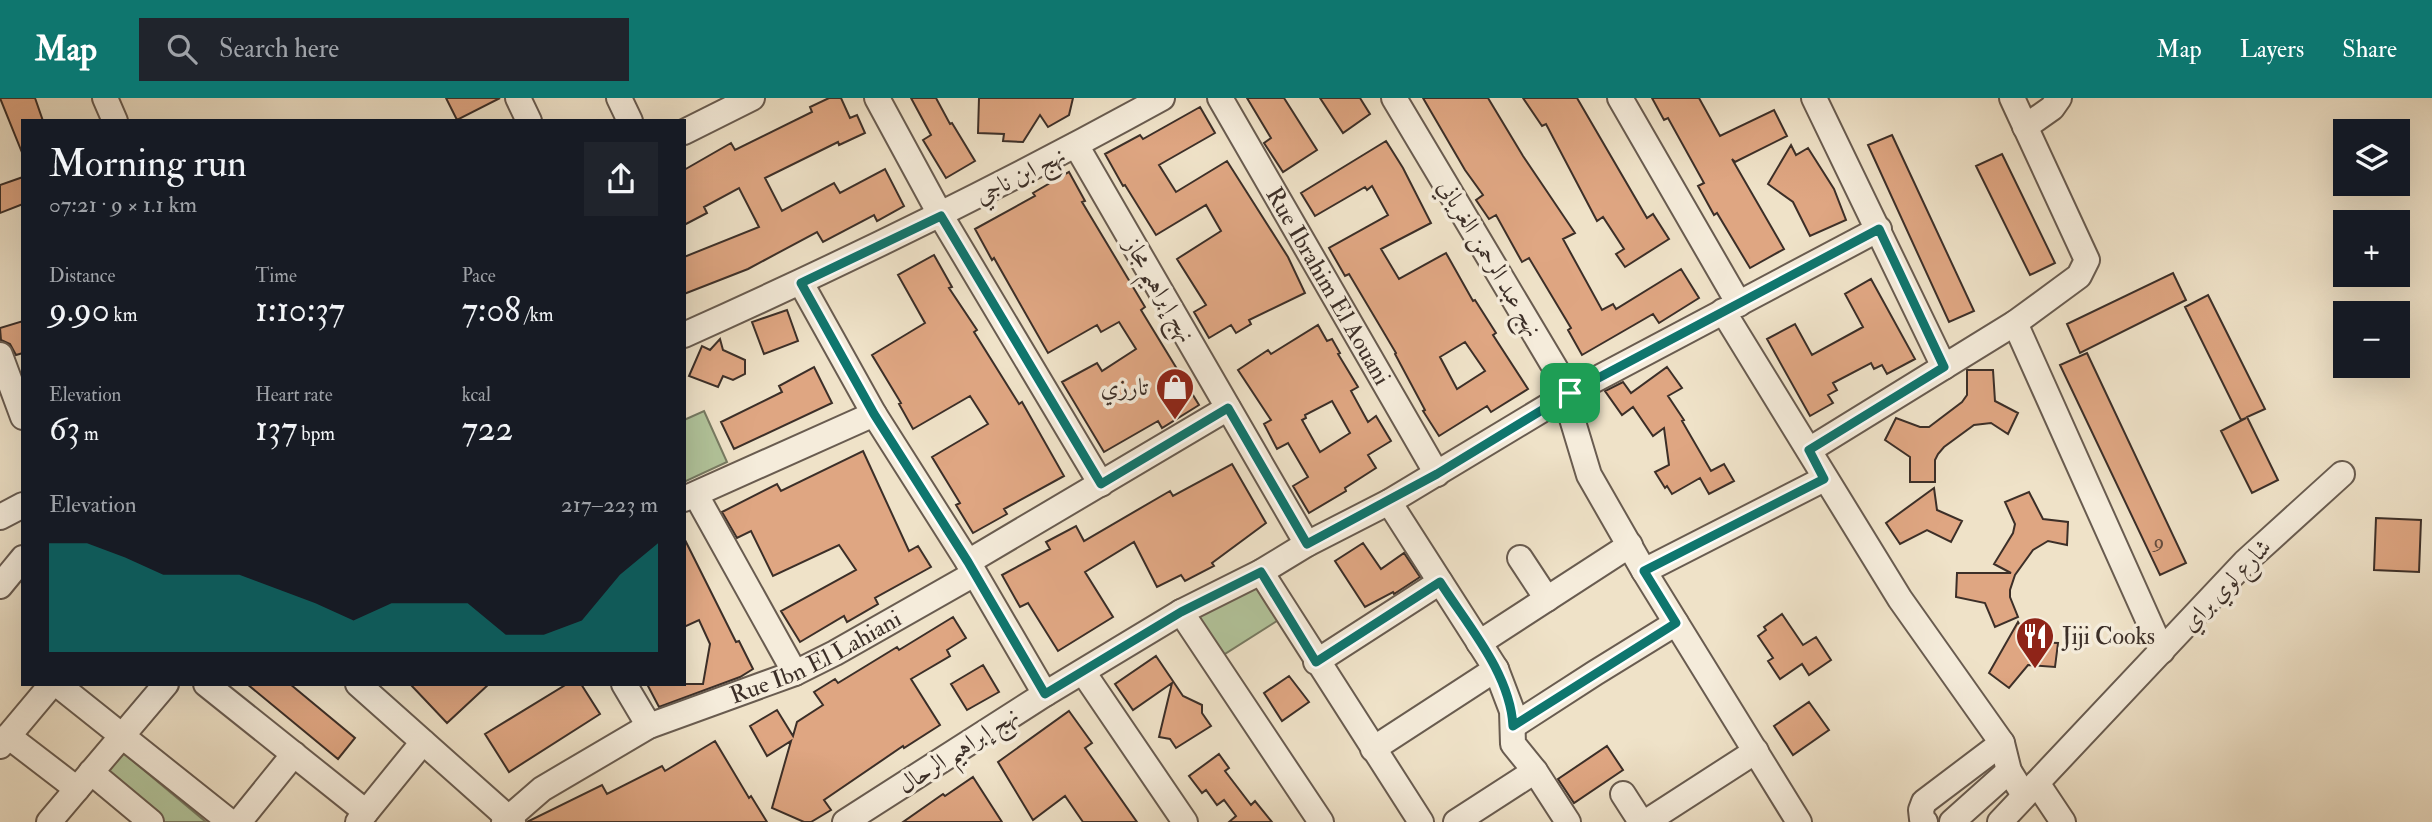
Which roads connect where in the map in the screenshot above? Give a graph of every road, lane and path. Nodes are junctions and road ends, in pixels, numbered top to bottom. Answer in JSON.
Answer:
{"nodes":[{"id":1,"x":105,"y":98,"type":"edge"},
{"id":2,"x":518,"y":98,"type":"edge"},
{"id":3,"x":619,"y":98,"type":"edge"},
{"id":4,"x":752,"y":98,"type":"edge"},
{"id":5,"x":877,"y":98,"type":"edge"},
{"id":6,"x":1162,"y":98,"type":"edge"},
{"id":7,"x":1220,"y":98,"type":"edge"},
{"id":8,"x":1394,"y":98,"type":"edge"},
{"id":9,"x":1620,"y":98,"type":"edge"},
{"id":10,"x":1814,"y":98,"type":"edge"},
{"id":11,"x":2012,"y":98,"type":"edge"},
{"id":12,"x":2059,"y":98,"type":"edge"},
{"id":13,"x":114,"y":119,"type":"edge"},
{"id":14,"x":528,"y":119,"type":"edge"},
{"id":15,"x":629,"y":119,"type":"edge"},
{"id":16,"x":2025,"y":127,"type":"junction"},
{"id":17,"x":686,"y":131,"type":"edge"},
{"id":18,"x":1076,"y":145,"type":"junction"},
{"id":19,"x":941,"y":216,"type":"junction"},
{"id":20,"x":1879,"y":229,"type":"junction"},
{"id":21,"x":801,"y":283,"type":"junction"},
{"id":22,"x":1731,"y":308,"type":"junction"},
{"id":23,"x":2015,"y":323,"type":"junction"},
{"id":24,"x":686,"y":334,"type":"edge"},
{"id":25,"x":0,"y":355,"type":"edge"},
{"id":26,"x":1944,"y":367,"type":"junction"},
{"id":27,"x":1570,"y":393,"type":"junction"},
{"id":28,"x":1228,"y":408,"type":"junction"},
{"id":29,"x":21,"y":412,"type":"edge"},
{"id":30,"x":874,"y":414,"type":"junction"},
{"id":31,"x":1809,"y":450,"type":"junction"},
{"id":32,"x":1437,"y":474,"type":"junction"},
{"id":33,"x":2342,"y":474,"type":"dead end"},
{"id":34,"x":1824,"y":479,"type":"junction"},
{"id":35,"x":1101,"y":484,"type":"junction"},
{"id":36,"x":690,"y":497,"type":"edge"},
{"id":37,"x":1389,"y":502,"type":"junction"},
{"id":38,"x":21,"y":506,"type":"edge"},
{"id":39,"x":0,"y":517,"type":"edge"},
{"id":40,"x":1307,"y":544,"type":"junction"},
{"id":41,"x":1630,"y":545,"type":"junction"},
{"id":42,"x":1520,"y":558,"type":"dead end"},
{"id":43,"x":21,"y":560,"type":"edge"},
{"id":44,"x":971,"y":568,"type":"junction"},
{"id":45,"x":1644,"y":571,"type":"junction"},
{"id":46,"x":1261,"y":572,"type":"junction"},
{"id":47,"x":1440,"y":582,"type":"junction"},
{"id":48,"x":0,"y":586,"type":"edge"},
{"id":49,"x":1547,"y":599,"type":"junction"},
{"id":50,"x":1181,"y":612,"type":"junction"},
{"id":51,"x":1676,"y":623,"type":"junction"},
{"id":52,"x":1479,"y":643,"type":"junction"},
{"id":53,"x":2162,"y":651,"type":"junction"},
{"id":54,"x":1316,"y":662,"type":"junction"},
{"id":55,"x":1496,"y":669,"type":"junction"},
{"id":56,"x":1083,"y":672,"type":"junction"},
{"id":57,"x":795,"y":673,"type":"junction"},
{"id":58,"x":52,"y":686,"type":"edge"},
{"id":59,"x":57,"y":686,"type":"edge"},
{"id":60,"x":164,"y":686,"type":"edge"},
{"id":61,"x":208,"y":686,"type":"edge"},
{"id":62,"x":360,"y":686,"type":"edge"},
{"id":63,"x":625,"y":686,"type":"edge"},
{"id":64,"x":1045,"y":694,"type":"junction"},
{"id":65,"x":649,"y":726,"type":"junction"},
{"id":66,"x":1513,"y":726,"type":"junction"},
{"id":67,"x":122,"y":736,"type":"junction"},
{"id":68,"x":4,"y":741,"type":"edge"},
{"id":69,"x":423,"y":742,"type":"junction"},
{"id":70,"x":2001,"y":743,"type":"junction"},
{"id":71,"x":1373,"y":749,"type":"junction"},
{"id":72,"x":1756,"y":751,"type":"junction"},
{"id":73,"x":293,"y":754,"type":"junction"},
{"id":74,"x":1535,"y":771,"type":"junction"},
{"id":75,"x":2009,"y":771,"type":"junction"},
{"id":76,"x":84,"y":781,"type":"junction"},
{"id":77,"x":2030,"y":789,"type":"junction"},
{"id":78,"x":1623,"y":794,"type":"dead end"},
{"id":79,"x":362,"y":817,"type":"edge"},
{"id":80,"x":509,"y":820,"type":"edge"},
{"id":81,"x":49,"y":822,"type":"edge"},
{"id":82,"x":151,"y":822,"type":"edge"},
{"id":83,"x":230,"y":822,"type":"edge"},
{"id":84,"x":239,"y":822,"type":"edge"},
{"id":85,"x":845,"y":822,"type":"edge"},
{"id":86,"x":1185,"y":822,"type":"edge"},
{"id":87,"x":1321,"y":822,"type":"edge"},
{"id":88,"x":1421,"y":822,"type":"edge"},
{"id":89,"x":1456,"y":822,"type":"edge"},
{"id":90,"x":1568,"y":822,"type":"edge"},
{"id":91,"x":1643,"y":822,"type":"edge"},
{"id":92,"x":1799,"y":822,"type":"edge"},
{"id":93,"x":1925,"y":822,"type":"edge"},
{"id":94,"x":1952,"y":822,"type":"edge"},
{"id":95,"x":2000,"y":822,"type":"edge"},
{"id":96,"x":2063,"y":822,"type":"edge"}],
"edges":[{"from":1,"to":13,"type":"street"},
{"from":2,"to":14,"type":"street"},
{"from":3,"to":15,"type":"street"},
{"from":4,"to":17,"type":"street"},
{"from":5,"to":19,"type":"street"},
{"from":6,"to":18,"type":"street","name":"نهج ابن ناجي"},
{"from":7,"to":32,"type":"street","name":"Rue Ibrahim El Aouani"},
{"from":8,"to":27,"type":"street","name":"نهج عبد الرحمن الغرياني"},
{"from":9,"to":22,"type":"street"},
{"from":10,"to":20,"type":"street"},
{"from":11,"to":16,"type":"street"},
{"from":12,"to":16,"type":"street"},
{"from":16,"to":23,"type":"street"},
{"from":18,"to":19,"type":"street","name":"نهج ابن ناجي"},
{"from":18,"to":28,"type":"street","name":"نهج إبراهيم مجاز"},
{"from":19,"to":21,"type":"street","name":"نهج ابن ناجي"},
{"from":19,"to":35,"type":"street"},
{"from":20,"to":22,"type":"street","name":"نهج إبراهيم الرحال"},
{"from":20,"to":26,"type":"street"},
{"from":21,"to":24,"type":"street","name":"نهج ابن ناجي"},
{"from":21,"to":30,"type":"street"},
{"from":22,"to":27,"type":"street","name":"نهج إبراهيم الرحال"},
{"from":22,"to":31,"type":"street"},
{"from":23,"to":26,"type":"street"},
{"from":23,"to":53,"type":"street"},
{"from":25,"to":29,"type":"street"},
{"from":26,"to":31,"type":"street"},
{"from":27,"to":32,"type":"street","name":"نهج إبراهيم الرحال"},
{"from":27,"to":41,"type":"street","name":"نهج عبد الرحمن الغرياني"},
{"from":28,"to":35,"type":"street","name":"Rue Ibn El Lahiani"},
{"from":28,"to":40,"type":"street","name":"نهج إبراهيم مجاز"},
{"from":30,"to":36,"type":"street"},
{"from":30,"to":44,"type":"street"},
{"from":31,"to":34,"type":"street"},
{"from":32,"to":37,"type":"street","name":"نهج إبراهيم الرحال"},
{"from":33,"to":53,"type":"street","name":"شارع لوي براي"},
{"from":34,"to":45,"type":"street"},
{"from":34,"to":70,"type":"street"},
{"from":35,"to":44,"type":"street","name":"Rue Ibn El Lahiani"},
{"from":36,"to":57,"type":"street"},
{"from":37,"to":40,"type":"street","name":"نهج إبراهيم الرحال"},
{"from":37,"to":47,"type":"street"},
{"from":38,"to":39,"type":"street"},
{"from":40,"to":46,"type":"street","name":"نهج إبراهيم الرحال"},
{"from":41,"to":45,"type":"street","name":"نهج عبد الرحمن الغرياني"},
{"from":41,"to":49,"type":"street"},
{"from":42,"to":49,"type":"street"},
{"from":43,"to":48,"type":"street"},
{"from":44,"to":57,"type":"street","name":"Rue Ibn El Lahiani"},
{"from":44,"to":64,"type":"street"},
{"from":45,"to":51,"type":"street","name":"نهج عبد الرحمن الغرياني"},
{"from":46,"to":50,"type":"street","name":"نهج إبراهيم الرحال"},
{"from":46,"to":54,"type":"street"},
{"from":47,"to":52,"type":"street"},
{"from":47,"to":54,"type":"street"},
{"from":49,"to":52,"type":"street"},
{"from":50,"to":56,"type":"street","name":"نهج إبراهيم الرحال"},
{"from":50,"to":87,"type":"street"},
{"from":51,"to":66,"type":"street"},
{"from":51,"to":72,"type":"street","name":"نهج عبد الرحمن الغرياني"},
{"from":52,"to":55,"type":"street"},
{"from":53,"to":77,"type":"street","name":"شارع لوي براي"},
{"from":54,"to":71,"type":"street"},
{"from":55,"to":66,"type":"street"},
{"from":55,"to":71,"type":"street"},
{"from":56,"to":64,"type":"street","name":"نهج إبراهيم الرحال"},
{"from":56,"to":86,"type":"street"},
{"from":57,"to":65,"type":"street","name":"Rue Ibn El Lahiani"},
{"from":58,"to":68,"type":"street"},
{"from":59,"to":67,"type":"street"},
{"from":60,"to":67,"type":"street"},
{"from":61,"to":73,"type":"street"},
{"from":62,"to":69,"type":"street"},
{"from":63,"to":65,"type":"street"},
{"from":64,"to":85,"type":"street","name":"نهج إبراهيم الرحال"},
{"from":65,"to":80,"type":"street","name":"Rue Ibn El Lahiani"},
{"from":66,"to":74,"type":"street"},
{"from":67,"to":76,"type":"street"},
{"from":67,"to":83,"type":"street"},
{"from":68,"to":76,"type":"street"},
{"from":69,"to":79,"type":"street"},
{"from":69,"to":80,"type":"street"},
{"from":70,"to":75,"type":"street"},
{"from":70,"to":93,"type":"street"},
{"from":71,"to":88,"type":"street"},
{"from":72,"to":91,"type":"street"},
{"from":72,"to":92,"type":"street","name":"نهج عبد الرحمن الغرياني"},
{"from":73,"to":79,"type":"street"},
{"from":73,"to":84,"type":"street"},
{"from":74,"to":89,"type":"street"},
{"from":74,"to":90,"type":"street"},
{"from":75,"to":77,"type":"street"},
{"from":75,"to":94,"type":"street"},
{"from":76,"to":81,"type":"street"},
{"from":76,"to":82,"type":"street"},
{"from":77,"to":95,"type":"street","name":"شارع لوي براي"},
{"from":77,"to":96,"type":"street"},
{"from":78,"to":91,"type":"street"}]}
